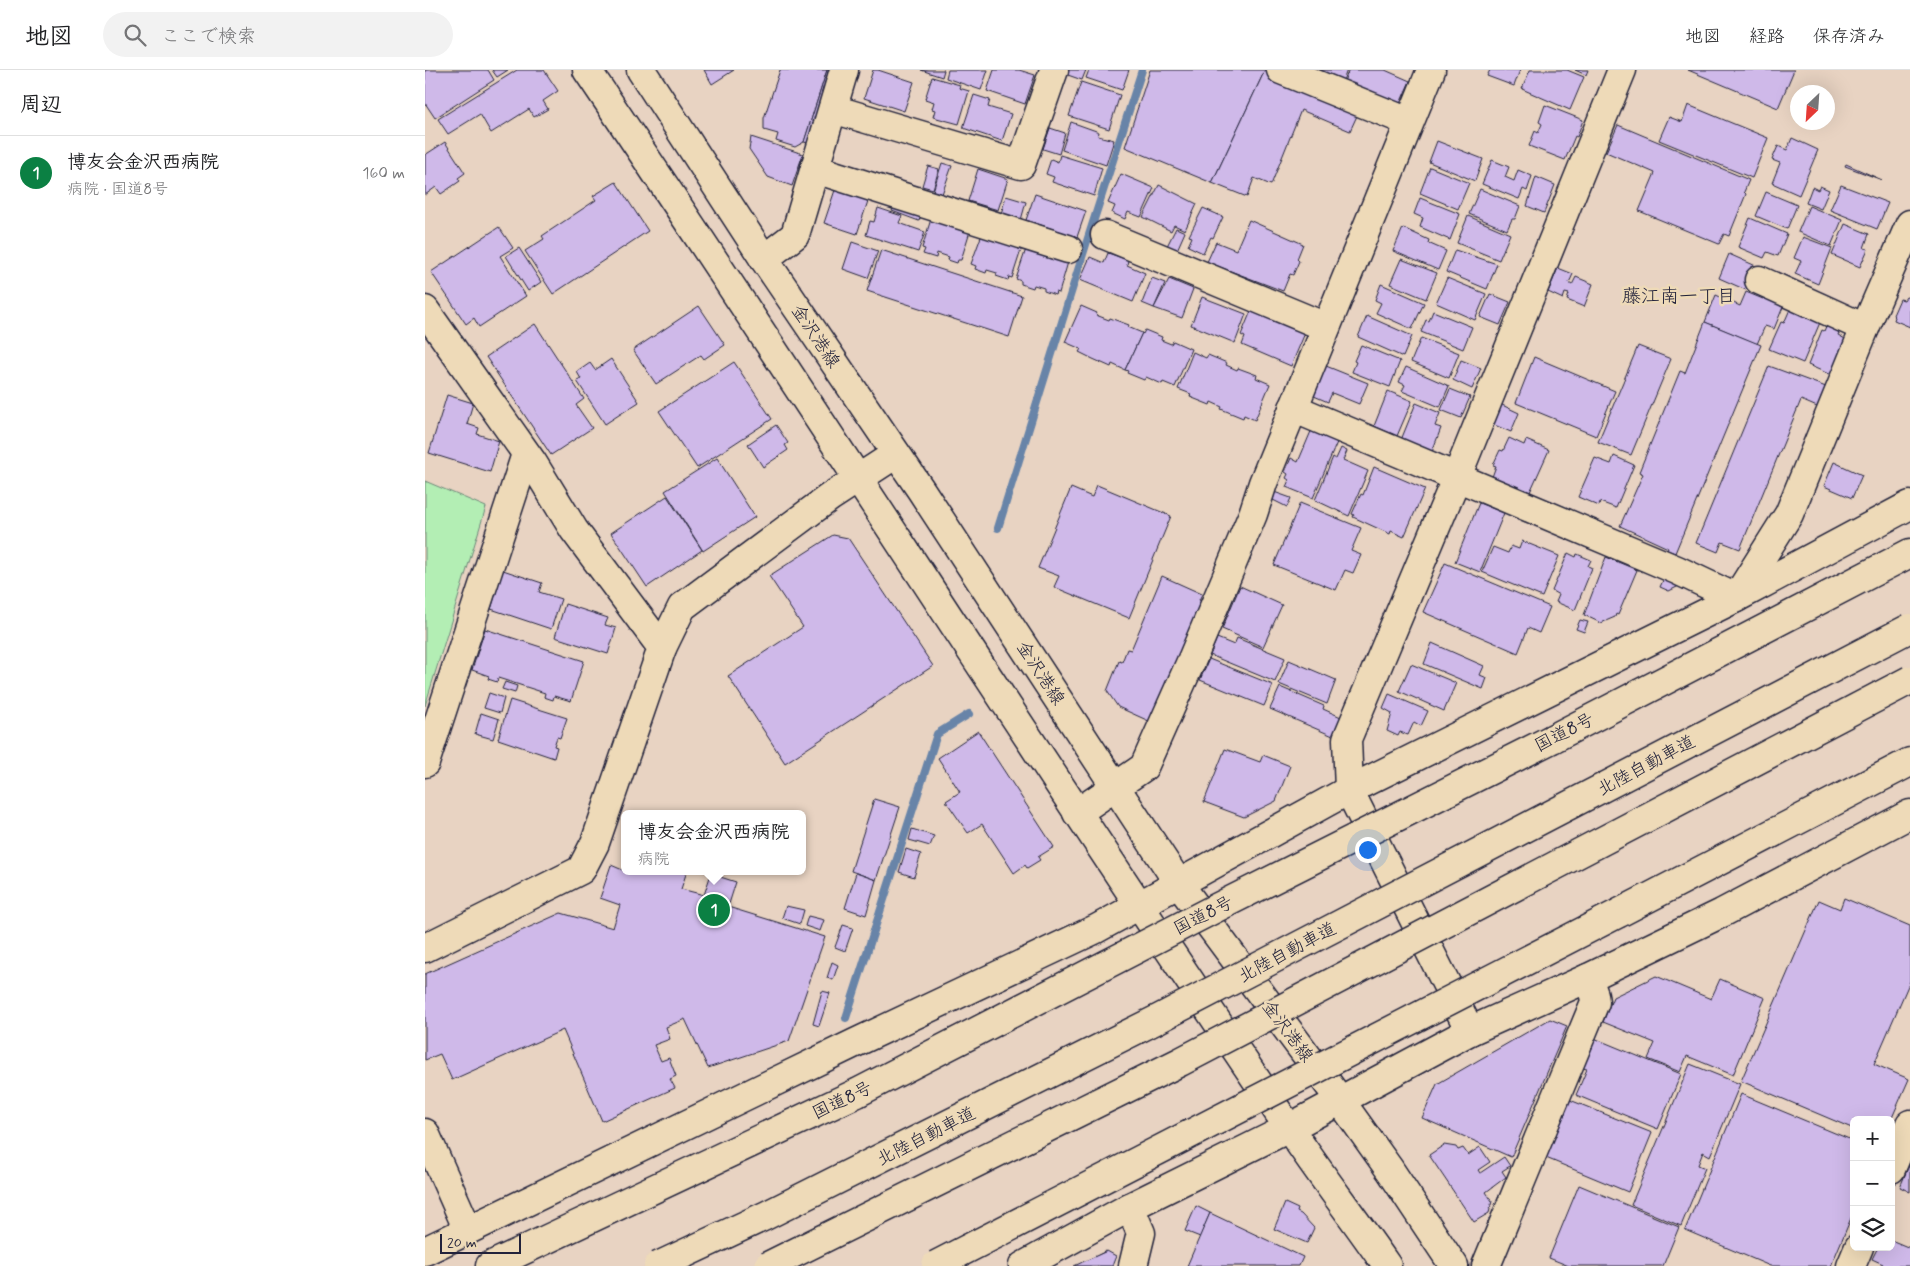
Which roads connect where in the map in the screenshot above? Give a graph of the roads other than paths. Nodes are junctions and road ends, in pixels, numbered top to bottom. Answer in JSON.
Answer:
{"nodes":[{"id":1,"x":587,"y":70,"type":"edge"},
{"id":2,"x":641,"y":70,"type":"edge"},
{"id":3,"x":844,"y":70,"type":"edge"},
{"id":4,"x":1054,"y":70,"type":"edge"},
{"id":5,"x":1281,"y":70,"type":"edge"},
{"id":6,"x":1431,"y":70,"type":"edge"},
{"id":7,"x":1622,"y":70,"type":"edge"},
{"id":8,"x":833,"y":109,"type":"junction"},
{"id":9,"x":1409,"y":122,"type":"junction"},
{"id":10,"x":815,"y":169,"type":"junction"},
{"id":11,"x":1910,"y":224,"type":"edge"},
{"id":12,"x":1105,"y":235,"type":"dead end"},
{"id":13,"x":1068,"y":249,"type":"dead end"},
{"id":14,"x":764,"y":259,"type":"junction"},
{"id":15,"x":1759,"y":280,"type":"dead end"},
{"id":16,"x":425,"y":310,"type":"edge"},
{"id":17,"x":1326,"y":327,"type":"junction"},
{"id":18,"x":1865,"y":328,"type":"junction"},
{"id":19,"x":1293,"y":408,"type":"junction"},
{"id":20,"x":526,"y":454,"type":"junction"},
{"id":21,"x":896,"y":454,"type":"junction"},
{"id":22,"x":1457,"y":478,"type":"junction"},
{"id":23,"x":858,"y":480,"type":"junction"},
{"id":24,"x":1910,"y":505,"type":"edge"},
{"id":25,"x":1910,"y":553,"type":"edge"},
{"id":26,"x":1736,"y":598,"type":"junction"},
{"id":27,"x":1910,"y":628,"type":"edge"},
{"id":28,"x":662,"y":648,"type":"junction"},
{"id":29,"x":1910,"y":680,"type":"edge"},
{"id":30,"x":1910,"y":762,"type":"edge"},
{"id":31,"x":425,"y":763,"type":"edge"},
{"id":32,"x":1116,"y":786,"type":"junction"},
{"id":33,"x":1349,"y":790,"type":"junction"},
{"id":34,"x":1077,"y":813,"type":"junction"},
{"id":35,"x":1910,"y":814,"type":"edge"},
{"id":36,"x":1179,"y":884,"type":"junction"},
{"id":37,"x":1141,"y":906,"type":"junction"},
{"id":38,"x":425,"y":948,"type":"edge"},
{"id":39,"x":1587,"y":978,"type":"junction"},
{"id":40,"x":1470,"y":1031,"type":"junction"},
{"id":41,"x":1340,"y":1100,"type":"junction"},
{"id":42,"x":1910,"y":1124,"type":"edge"},
{"id":43,"x":1289,"y":1128,"type":"junction"},
{"id":44,"x":425,"y":1133,"type":"edge"},
{"id":45,"x":1894,"y":1161,"type":"edge"},
{"id":46,"x":1130,"y":1207,"type":"junction"},
{"id":47,"x":468,"y":1230,"type":"junction"},
{"id":48,"x":425,"y":1251,"type":"edge"},
{"id":49,"x":1857,"y":1251,"type":"edge"},
{"id":50,"x":935,"y":1265,"type":"edge"},
{"id":51,"x":490,"y":1266,"type":"edge"},
{"id":52,"x":658,"y":1266,"type":"edge"},
{"id":53,"x":768,"y":1266,"type":"edge"},
{"id":54,"x":1023,"y":1266,"type":"edge"},
{"id":55,"x":1133,"y":1266,"type":"edge"},
{"id":56,"x":1387,"y":1266,"type":"edge"},
{"id":57,"x":1455,"y":1266,"type":"edge"},
{"id":58,"x":1486,"y":1266,"type":"edge"},
{"id":59,"x":1851,"y":1266,"type":"edge"}],
"edges":[{"from":1,"to":23,"type":"main road"},
{"from":2,"to":14,"type":"main road","name":"金沢港線"},
{"from":3,"to":8,"type":"main road"},
{"from":4,"to":8,"type":"main road"},
{"from":5,"to":9,"type":"main road"},
{"from":6,"to":9,"type":"main road"},
{"from":7,"to":22,"type":"main road"},
{"from":8,"to":10,"type":"main road"},
{"from":9,"to":17,"type":"main road"},
{"from":10,"to":13,"type":"main road"},
{"from":10,"to":14,"type":"main road"},
{"from":11,"to":18,"type":"main road"},
{"from":12,"to":17,"type":"main road"},
{"from":14,"to":21,"type":"main road","name":"金沢港線"},
{"from":15,"to":18,"type":"main road"},
{"from":16,"to":20,"type":"main road"},
{"from":17,"to":19,"type":"main road"},
{"from":18,"to":26,"type":"main road"},
{"from":19,"to":22,"type":"main road"},
{"from":19,"to":32,"type":"main road"},
{"from":20,"to":28,"type":"main road"},
{"from":20,"to":31,"type":"main road"},
{"from":21,"to":23,"type":"main road"},
{"from":21,"to":32,"type":"main road","name":"金沢港線"},
{"from":22,"to":26,"type":"main road"},
{"from":22,"to":33,"type":"main road"},
{"from":23,"to":28,"type":"main road"},
{"from":23,"to":34,"type":"main road"},
{"from":24,"to":26,"type":"main road"},
{"from":25,"to":51,"type":"main road","name":"国道8号","bridge":true},
{"from":26,"to":33,"type":"main road"},
{"from":27,"to":52,"type":"main road","name":"北陸自動車道","bridge":true},
{"from":28,"to":38,"type":"main road"},
{"from":29,"to":53,"type":"main road","bridge":true},
{"from":30,"to":50,"type":"main road","bridge":true},
{"from":32,"to":34,"type":"main road"},
{"from":32,"to":36,"type":"main road","name":"金沢港線"},
{"from":33,"to":36,"type":"main road"},
{"from":33,"to":40,"type":"main road"},
{"from":34,"to":37,"type":"main road"},
{"from":35,"to":39,"type":"main road"},
{"from":36,"to":37,"type":"main road"},
{"from":36,"to":41,"type":"main road","name":"金沢港線"},
{"from":37,"to":43,"type":"main road"},
{"from":37,"to":47,"type":"main road"},
{"from":39,"to":40,"type":"main road"},
{"from":39,"to":58,"type":"main road"},
{"from":40,"to":41,"type":"main road"},
{"from":41,"to":43,"type":"main road"},
{"from":41,"to":57,"type":"main road","name":"金沢港線"},
{"from":42,"to":45,"type":"main road"},
{"from":43,"to":46,"type":"main road"},
{"from":43,"to":56,"type":"main road"},
{"from":44,"to":47,"type":"main road"},
{"from":46,"to":54,"type":"main road"},
{"from":46,"to":55,"type":"main road"},
{"from":47,"to":48,"type":"main road"},
{"from":49,"to":59,"type":"main road"}]}
